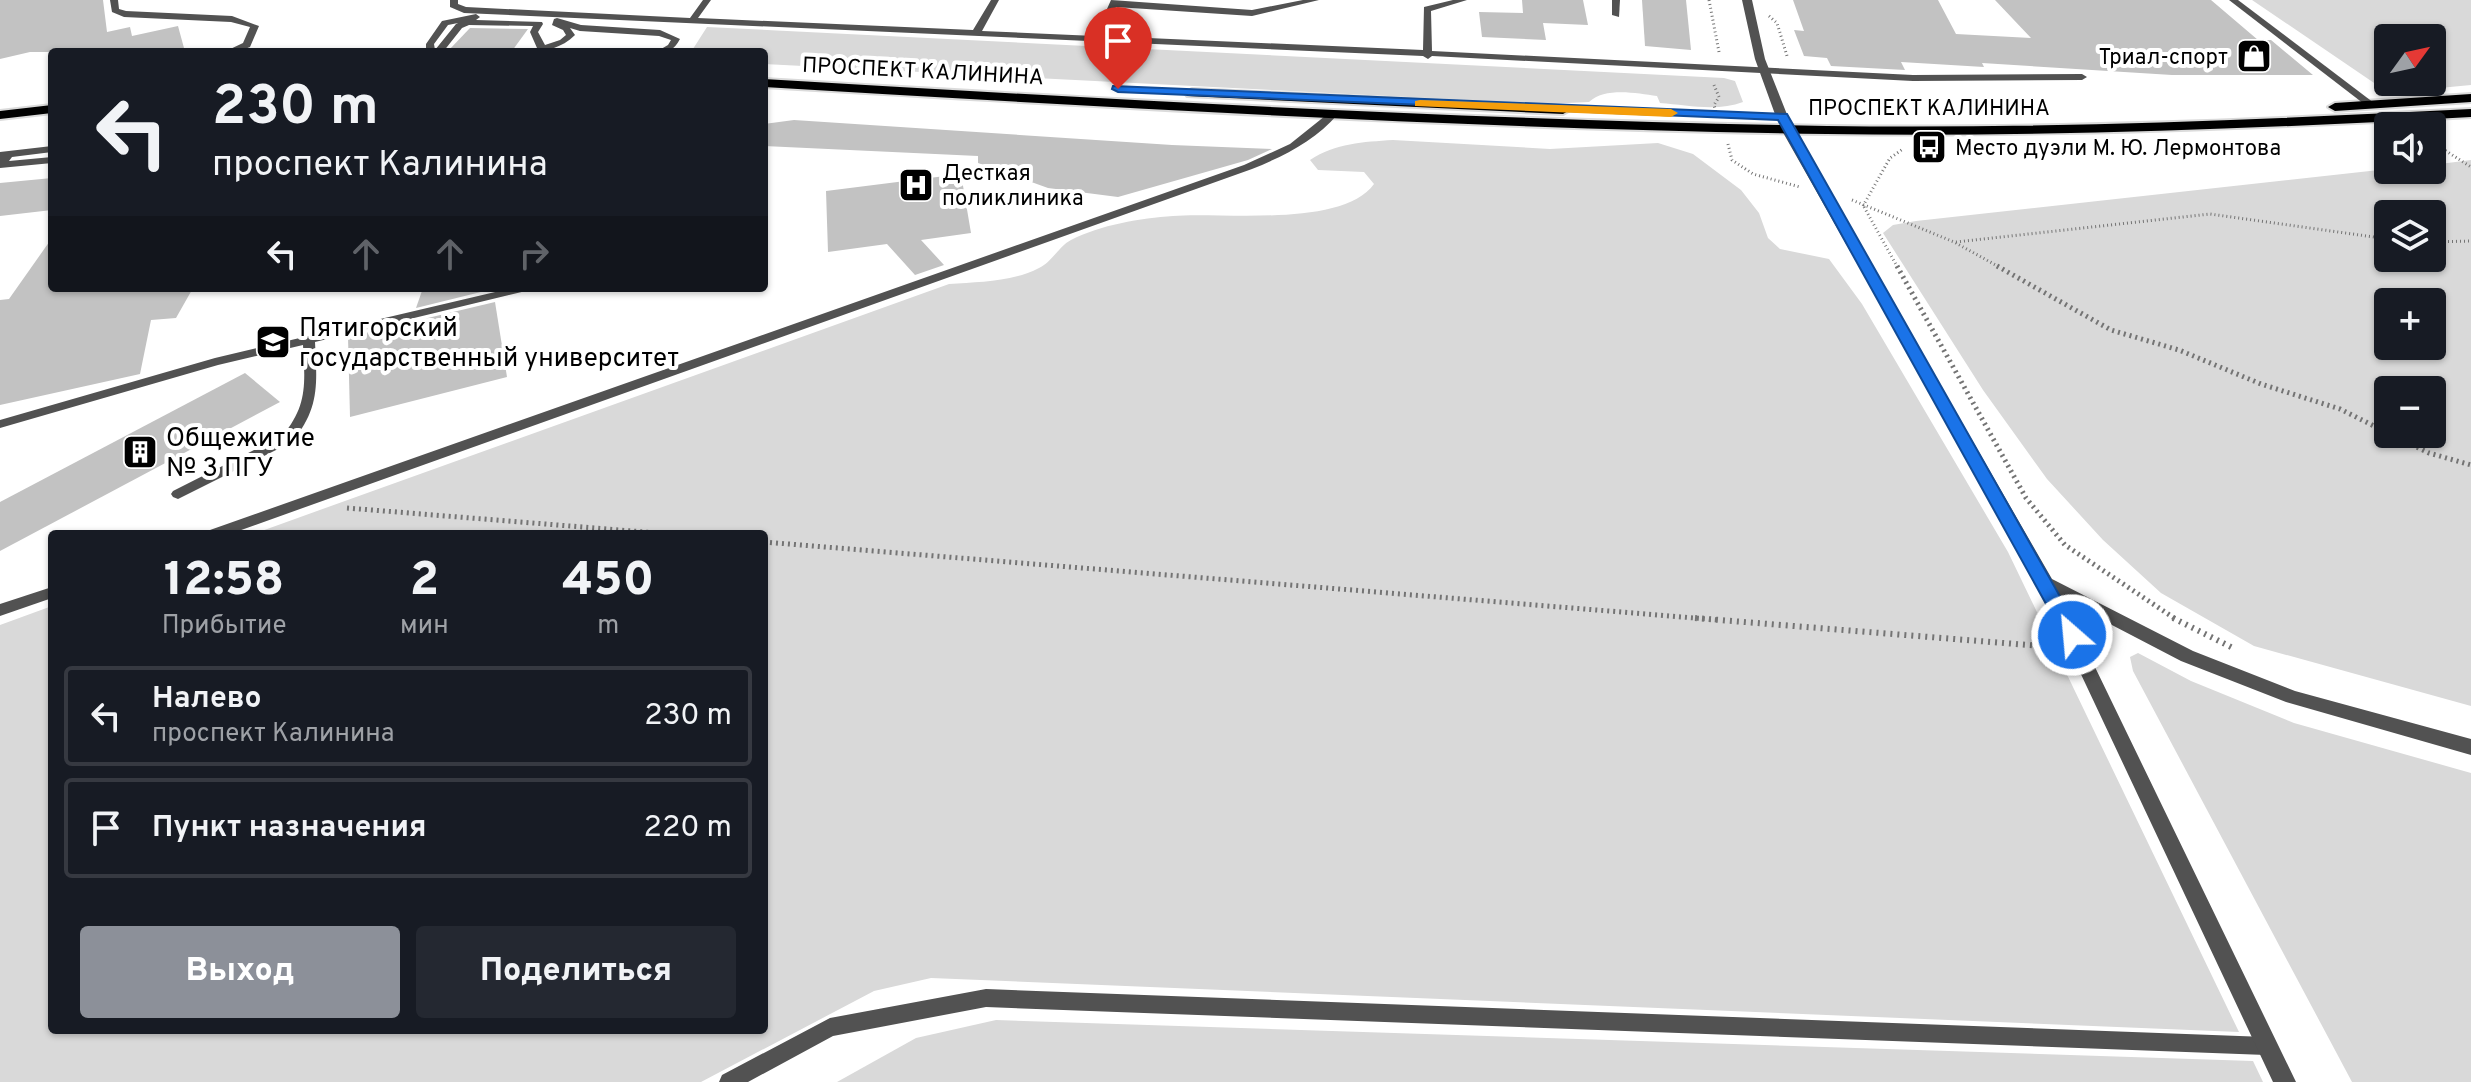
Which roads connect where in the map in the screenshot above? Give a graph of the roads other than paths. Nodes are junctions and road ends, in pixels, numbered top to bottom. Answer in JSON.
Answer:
{"nodes":[{"id":1,"x":114,"y":0,"type":"edge"},
{"id":2,"x":454,"y":0,"type":"edge"},
{"id":3,"x":707,"y":0,"type":"edge"},
{"id":4,"x":995,"y":0,"type":"edge"},
{"id":5,"x":1315,"y":0,"type":"edge"},
{"id":6,"x":1463,"y":0,"type":"edge"},
{"id":7,"x":1616,"y":0,"type":"edge"},
{"id":8,"x":1747,"y":0,"type":"edge"},
{"id":9,"x":2233,"y":0,"type":"edge"},
{"id":10,"x":1114,"y":2,"type":"edge"},
{"id":11,"x":1616,"y":15,"type":"dead end"},
{"id":12,"x":693,"y":19,"type":"junction"},
{"id":13,"x":539,"y":24,"type":"junction"},
{"id":14,"x":976,"y":33,"type":"junction"},
{"id":15,"x":1098,"y":38,"type":"junction"},
{"id":16,"x":239,"y":48,"type":"edge"},
{"id":17,"x":430,"y":48,"type":"edge"},
{"id":18,"x":441,"y":48,"type":"edge"},
{"id":19,"x":542,"y":48,"type":"edge"},
{"id":20,"x":545,"y":48,"type":"edge"},
{"id":21,"x":666,"y":48,"type":"edge"},
{"id":22,"x":1428,"y":56,"type":"junction"},
{"id":23,"x":1764,"y":70,"type":"junction"},
{"id":24,"x":768,"y":73,"type":"edge"},
{"id":25,"x":2082,"y":77,"type":"dead end"},
{"id":26,"x":768,"y":83,"type":"edge"},
{"id":27,"x":48,"y":97,"type":"edge"},
{"id":28,"x":2471,"y":98,"type":"edge"},
{"id":29,"x":0,"y":102,"type":"edge"},
{"id":30,"x":1447,"y":105,"type":"junction"},
{"id":31,"x":2371,"y":105,"type":"junction"},
{"id":32,"x":48,"y":109,"type":"edge"},
{"id":33,"x":2471,"y":113,"type":"edge"},
{"id":34,"x":1333,"y":114,"type":"junction"},
{"id":35,"x":0,"y":115,"type":"edge"},
{"id":36,"x":1448,"y":120,"type":"junction"},
{"id":37,"x":1785,"y":123,"type":"junction"},
{"id":38,"x":48,"y":150,"type":"edge"},
{"id":39,"x":5,"y":155,"type":"edge"},
{"id":40,"x":48,"y":160,"type":"edge"},
{"id":41,"x":0,"y":165,"type":"edge"},
{"id":42,"x":509,"y":292,"type":"edge"},
{"id":43,"x":309,"y":339,"type":"junction"},
{"id":44,"x":0,"y":424,"type":"edge"},
{"id":45,"x":178,"y":494,"type":"dead end"},
{"id":46,"x":226,"y":530,"type":"edge"},
{"id":47,"x":2046,"y":583,"type":"junction"},
{"id":48,"x":48,"y":593,"type":"edge"},
{"id":49,"x":0,"y":610,"type":"edge"},
{"id":50,"x":2471,"y":747,"type":"edge"},
{"id":51,"x":2266,"y":1046,"type":"junction"},
{"id":52,"x":729,"y":1082,"type":"edge"},
{"id":53,"x":2285,"y":1082,"type":"edge"}],
"edges":[{"from":1,"to":16,"type":"lane"},
{"from":2,"to":12,"type":"lane"},
{"from":3,"to":12,"type":"lane"},
{"from":4,"to":14,"type":"lane"},
{"from":5,"to":10,"type":"lane"},
{"from":6,"to":22,"type":"lane"},
{"from":7,"to":11,"type":"lane"},
{"from":8,"to":23,"type":"street"},
{"from":9,"to":31,"type":"lane"},
{"from":10,"to":15,"type":"lane"},
{"from":12,"to":14,"type":"lane"},
{"from":13,"to":18,"type":"lane"},
{"from":13,"to":19,"type":"lane"},
{"from":13,"to":20,"type":"lane"},
{"from":14,"to":15,"type":"lane"},
{"from":15,"to":22,"type":"lane"},
{"from":17,"to":21,"type":"lane"},
{"from":22,"to":23,"type":"lane"},
{"from":23,"to":25,"type":"lane"},
{"from":23,"to":37,"type":"street"},
{"from":24,"to":30,"type":"main road","name":"ПРОСПЕКТ КАЛИНИНА"},
{"from":26,"to":34,"type":"main road","name":"ПРОСПЕКТ КАЛИНИНА"},
{"from":27,"to":29,"type":"main road"},
{"from":28,"to":31,"type":"main road","name":"ПРОСПЕКТ КАЛИНИНА"},
{"from":30,"to":36,"type":"main road"},
{"from":30,"to":37,"type":"main road","name":"ПРОСПЕКТ КАЛИНИНА"},
{"from":31,"to":37,"type":"main road","name":"ПРОСПЕКТ КАЛИНИНА"},
{"from":32,"to":35,"type":"main road"},
{"from":33,"to":37,"type":"main road","name":"ПРОСПЕКТ КАЛИНИНА"},
{"from":34,"to":36,"type":"main road","name":"ПРОСПЕКТ КАЛИНИНА"},
{"from":34,"to":46,"type":"lane"},
{"from":36,"to":37,"type":"main road","name":"ПРОСПЕКТ КАЛИНИНА"},
{"from":37,"to":47,"type":"street"},
{"from":38,"to":39,"type":"lane"},
{"from":39,"to":41,"type":"lane"},
{"from":40,"to":41,"type":"lane"},
{"from":42,"to":43,"type":"lane"},
{"from":43,"to":44,"type":"lane"},
{"from":43,"to":45,"type":"lane"},
{"from":47,"to":50,"type":"street"},
{"from":47,"to":51,"type":"street"},
{"from":48,"to":49,"type":"lane"},
{"from":51,"to":52,"type":"lane"},
{"from":51,"to":53,"type":"street"}]}
